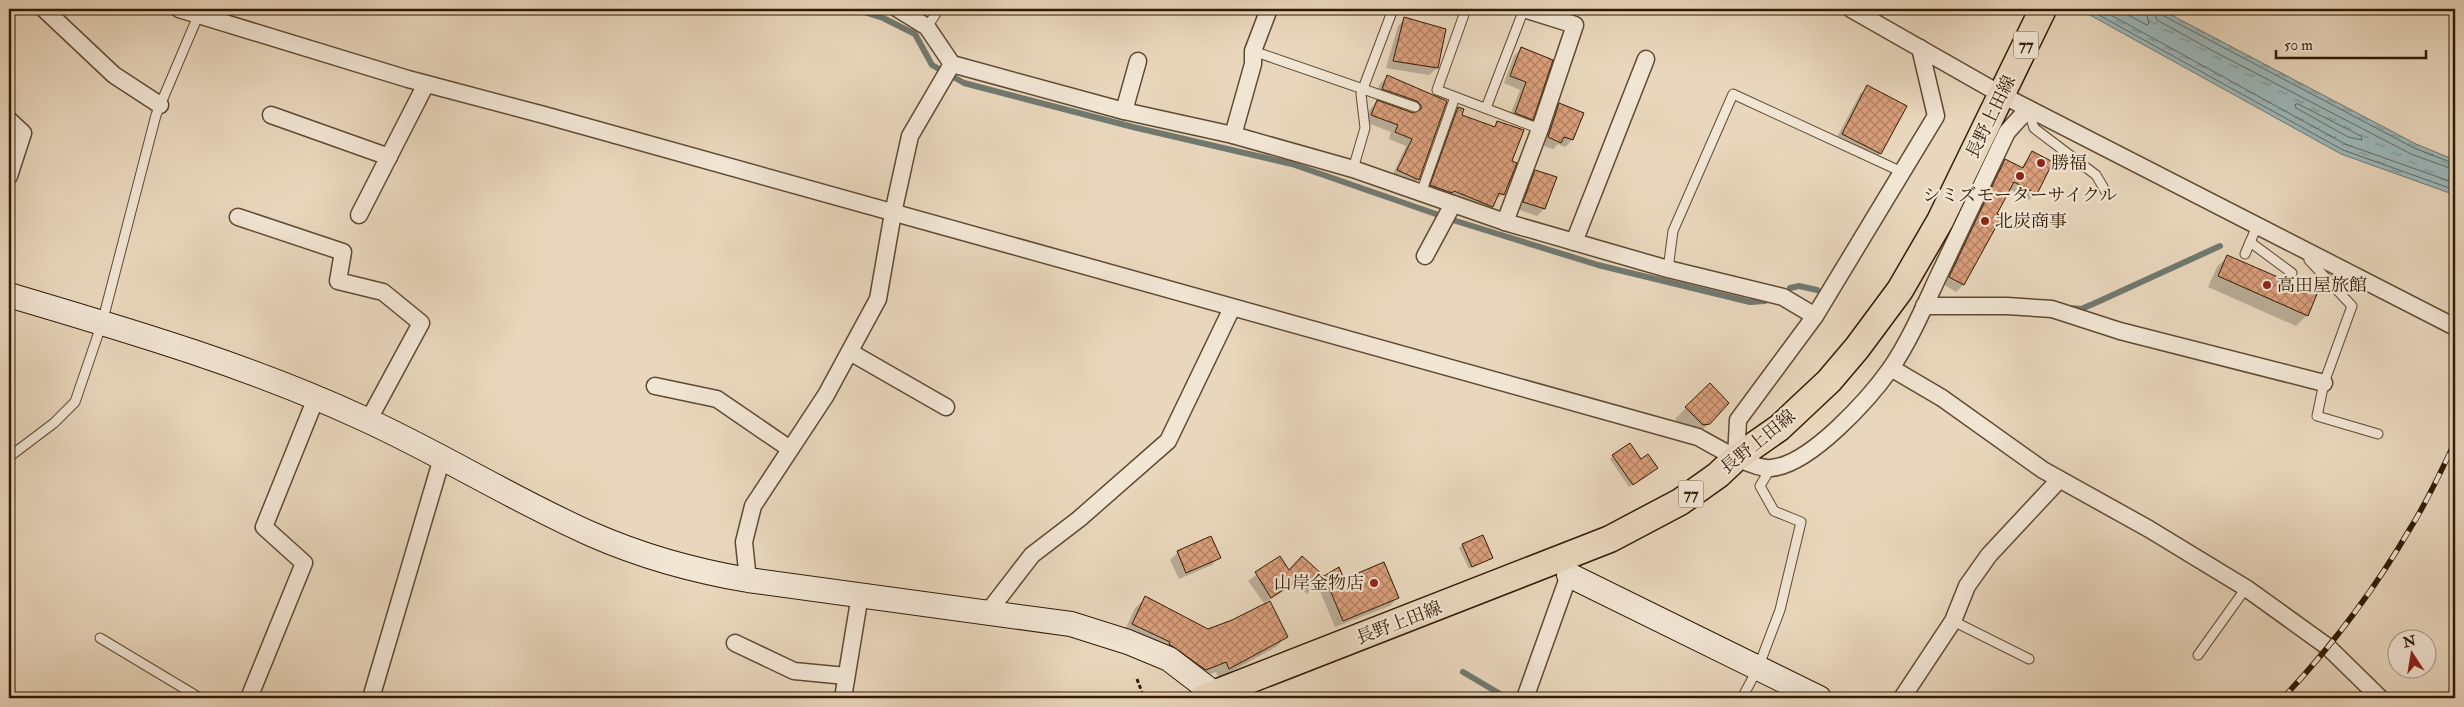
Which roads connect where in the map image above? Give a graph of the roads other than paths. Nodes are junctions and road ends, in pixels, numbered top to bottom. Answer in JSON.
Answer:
{"nodes":[{"id":1,"x":44,"y":9,"type":"edge"},
{"id":2,"x":179,"y":9,"type":"edge"},
{"id":3,"x":898,"y":9,"type":"edge"},
{"id":4,"x":939,"y":9,"type":"edge"},
{"id":5,"x":1269,"y":9,"type":"edge"},
{"id":6,"x":1393,"y":9,"type":"edge"},
{"id":7,"x":1466,"y":9,"type":"edge"},
{"id":8,"x":1524,"y":9,"type":"edge"},
{"id":9,"x":1850,"y":9,"type":"edge"},
{"id":10,"x":2043,"y":9,"type":"edge"},
{"id":11,"x":198,"y":16,"type":"junction"},
{"id":12,"x":927,"y":27,"type":"junction"},
{"id":13,"x":1920,"y":48,"type":"junction"},
{"id":14,"x":1253,"y":51,"type":"junction"},
{"id":15,"x":1646,"y":59,"type":"dead end"},
{"id":16,"x":1138,"y":61,"type":"dead end"},
{"id":17,"x":952,"y":64,"type":"junction"},
{"id":18,"x":426,"y":84,"type":"junction"},
{"id":19,"x":1363,"y":89,"type":"junction"},
{"id":20,"x":2005,"y":89,"type":"junction"},
{"id":21,"x":1456,"y":97,"type":"junction"},
{"id":22,"x":160,"y":105,"type":"junction"},
{"id":23,"x":1415,"y":107,"type":"dead end"},
{"id":24,"x":1486,"y":108,"type":"junction"},
{"id":25,"x":2028,"y":108,"type":"junction"},
{"id":26,"x":1124,"y":111,"type":"junction"},
{"id":27,"x":271,"y":115,"type":"dead end"},
{"id":28,"x":9,"y":120,"type":"edge"},
{"id":29,"x":1540,"y":129,"type":"junction"},
{"id":30,"x":1233,"y":135,"type":"junction"},
{"id":31,"x":388,"y":157,"type":"junction"},
{"id":32,"x":1353,"y":169,"type":"junction"},
{"id":33,"x":1902,"y":172,"type":"junction"},
{"id":34,"x":9,"y":176,"type":"edge"},
{"id":35,"x":2106,"y":192,"type":"dead end"},
{"id":36,"x":1421,"y":193,"type":"junction"},
{"id":37,"x":1453,"y":204,"type":"junction"},
{"id":38,"x":893,"y":213,"type":"junction"},
{"id":39,"x":359,"y":215,"type":"dead end"},
{"id":40,"x":238,"y":217,"type":"dead end"},
{"id":41,"x":1505,"y":222,"type":"junction"},
{"id":42,"x":2257,"y":226,"type":"junction"},
{"id":43,"x":1574,"y":242,"type":"junction"},
{"id":44,"x":2250,"y":242,"type":"junction"},
{"id":45,"x":2245,"y":254,"type":"dead end"},
{"id":46,"x":2312,"y":254,"type":"junction"},
{"id":47,"x":1425,"y":256,"type":"dead end"},
{"id":48,"x":1668,"y":268,"type":"junction"},
{"id":49,"x":2292,"y":273,"type":"dead end"},
{"id":50,"x":9,"y":295,"type":"edge"},
{"id":51,"x":1924,"y":306,"type":"junction"},
{"id":52,"x":1232,"y":308,"type":"junction"},
{"id":53,"x":1815,"y":316,"type":"junction"},
{"id":54,"x":102,"y":323,"type":"junction"},
{"id":55,"x":2455,"y":327,"type":"edge"},
{"id":56,"x":850,"y":352,"type":"junction"},
{"id":57,"x":1891,"y":368,"type":"junction"},
{"id":58,"x":2324,"y":383,"type":"junction"},
{"id":59,"x":655,"y":386,"type":"dead end"},
{"id":60,"x":316,"y":398,"type":"junction"},
{"id":61,"x":946,"y":407,"type":"dead end"},
{"id":62,"x":368,"y":421,"type":"junction"},
{"id":63,"x":2378,"y":434,"type":"dead end"},
{"id":64,"x":790,"y":449,"type":"junction"},
{"id":65,"x":9,"y":457,"type":"edge"},
{"id":66,"x":442,"y":458,"type":"junction"},
{"id":67,"x":1736,"y":458,"type":"junction"},
{"id":68,"x":1770,"y":469,"type":"junction"},
{"id":69,"x":2059,"y":480,"type":"junction"},
{"id":70,"x":1566,"y":567,"type":"junction"},
{"id":71,"x":748,"y":580,"type":"junction"},
{"id":72,"x":2246,"y":588,"type":"junction"},
{"id":73,"x":860,"y":594,"type":"junction"},
{"id":74,"x":988,"y":612,"type":"junction"},
{"id":75,"x":1953,"y":621,"type":"junction"},
{"id":76,"x":100,"y":638,"type":"dead end"},
{"id":77,"x":735,"y":643,"type":"dead end"},
{"id":78,"x":2198,"y":655,"type":"dead end"},
{"id":79,"x":2029,"y":659,"type":"dead end"},
{"id":80,"x":1758,"y":668,"type":"junction"},
{"id":81,"x":846,"y":676,"type":"junction"},
{"id":82,"x":1212,"y":697,"type":"edge"},
{"id":83,"x":200,"y":698,"type":"edge"},
{"id":84,"x":249,"y":698,"type":"edge"},
{"id":85,"x":371,"y":698,"type":"edge"},
{"id":86,"x":843,"y":698,"type":"edge"},
{"id":87,"x":1525,"y":698,"type":"edge"},
{"id":88,"x":1742,"y":698,"type":"edge"},
{"id":89,"x":1819,"y":698,"type":"edge"},
{"id":90,"x":1902,"y":698,"type":"edge"},
{"id":91,"x":2380,"y":698,"type":"edge"}],
"edges":[{"from":1,"to":22,"type":"street"},
{"from":2,"to":11,"type":"street"},
{"from":3,"to":12,"type":"street"},
{"from":4,"to":12,"type":"lane"},
{"from":5,"to":14,"type":"street"},
{"from":6,"to":19,"type":"lane"},
{"from":7,"to":21,"type":"lane"},
{"from":8,"to":24,"type":"lane"},
{"from":8,"to":29,"type":"street"},
{"from":9,"to":13,"type":"street"},
{"from":10,"to":20,"type":"main road","name":"長野上田線","number":"77"},
{"from":11,"to":18,"type":"street"},
{"from":11,"to":22,"type":"lane"},
{"from":12,"to":17,"type":"street"},
{"from":13,"to":20,"type":"street"},
{"from":13,"to":33,"type":"street"},
{"from":14,"to":19,"type":"lane"},
{"from":14,"to":30,"type":"street"},
{"from":15,"to":43,"type":"street"},
{"from":16,"to":26,"type":"street"},
{"from":17,"to":26,"type":"street"},
{"from":17,"to":38,"type":"street"},
{"from":18,"to":31,"type":"street"},
{"from":18,"to":38,"type":"street"},
{"from":19,"to":23,"type":"lane"},
{"from":19,"to":32,"type":"lane"},
{"from":20,"to":25,"type":"street"},
{"from":20,"to":67,"type":"main road","name":"長野上田線","number":"77"},
{"from":21,"to":24,"type":"lane"},
{"from":21,"to":36,"type":"lane"},
{"from":22,"to":54,"type":"lane"},
{"from":24,"to":29,"type":"lane"},
{"from":25,"to":35,"type":"lane"},
{"from":25,"to":42,"type":"street"},
{"from":25,"to":51,"type":"street"},
{"from":26,"to":30,"type":"street"},
{"from":27,"to":31,"type":"street"},
{"from":28,"to":34,"type":"street"},
{"from":29,"to":41,"type":"street"},
{"from":30,"to":32,"type":"street"},
{"from":31,"to":39,"type":"street"},
{"from":32,"to":36,"type":"street"},
{"from":33,"to":48,"type":"lane"},
{"from":33,"to":53,"type":"street"},
{"from":36,"to":37,"type":"street"},
{"from":37,"to":41,"type":"street"},
{"from":37,"to":47,"type":"street"},
{"from":38,"to":52,"type":"street"},
{"from":38,"to":56,"type":"street"},
{"from":40,"to":62,"type":"street"},
{"from":41,"to":43,"type":"street"},
{"from":42,"to":44,"type":"lane"},
{"from":42,"to":46,"type":"street"},
{"from":43,"to":48,"type":"street"},
{"from":44,"to":45,"type":"lane"},
{"from":44,"to":49,"type":"lane"},
{"from":46,"to":55,"type":"street"},
{"from":46,"to":58,"type":"lane"},
{"from":48,"to":53,"type":"street"},
{"from":50,"to":54,"type":"street"},
{"from":51,"to":57,"type":"street"},
{"from":51,"to":58,"type":"street"},
{"from":52,"to":67,"type":"street"},
{"from":52,"to":74,"type":"street"},
{"from":53,"to":67,"type":"street"},
{"from":54,"to":60,"type":"street"},
{"from":54,"to":65,"type":"lane"},
{"from":56,"to":61,"type":"street"},
{"from":56,"to":64,"type":"street"},
{"from":57,"to":68,"type":"street"},
{"from":57,"to":69,"type":"street"},
{"from":58,"to":63,"type":"lane"},
{"from":59,"to":64,"type":"street"},
{"from":60,"to":62,"type":"street"},
{"from":60,"to":84,"type":"street"},
{"from":62,"to":66,"type":"street"},
{"from":64,"to":71,"type":"street"},
{"from":66,"to":71,"type":"street"},
{"from":66,"to":85,"type":"street"},
{"from":67,"to":68,"type":"street"},
{"from":67,"to":70,"type":"main road","name":"長野上田線","number":"77"},
{"from":68,"to":80,"type":"lane"},
{"from":69,"to":72,"type":"street"},
{"from":69,"to":75,"type":"street"},
{"from":70,"to":80,"type":"street"},
{"from":70,"to":82,"type":"main road","name":"長野上田線","number":"77"},
{"from":70,"to":87,"type":"street"},
{"from":71,"to":73,"type":"street"},
{"from":72,"to":78,"type":"lane"},
{"from":72,"to":91,"type":"street"},
{"from":73,"to":74,"type":"street"},
{"from":73,"to":81,"type":"street"},
{"from":74,"to":82,"type":"street"},
{"from":75,"to":79,"type":"lane"},
{"from":75,"to":90,"type":"street"},
{"from":76,"to":83,"type":"lane"},
{"from":77,"to":81,"type":"street"},
{"from":80,"to":88,"type":"lane"},
{"from":80,"to":89,"type":"street"},
{"from":81,"to":86,"type":"street"}]}
